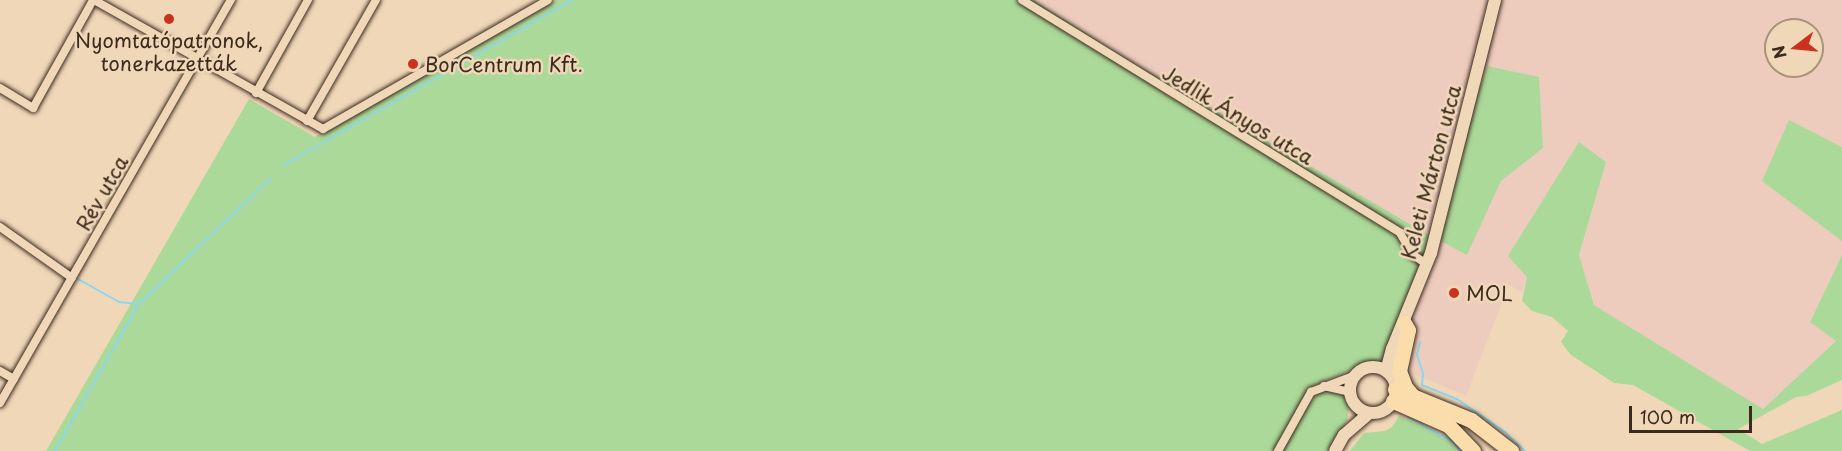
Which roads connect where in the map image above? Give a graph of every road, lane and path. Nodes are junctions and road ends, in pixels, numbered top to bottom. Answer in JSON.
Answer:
{"nodes":[{"id":1,"x":93,"y":0,"type":"edge"},
{"id":2,"x":231,"y":0,"type":"edge"},
{"id":3,"x":308,"y":0,"type":"edge"},
{"id":4,"x":376,"y":0,"type":"edge"},
{"id":5,"x":548,"y":0,"type":"edge"},
{"id":6,"x":1022,"y":0,"type":"edge"},
{"id":7,"x":1494,"y":0,"type":"edge"},
{"id":8,"x":198,"y":60,"type":"junction"},
{"id":9,"x":0,"y":88,"type":"edge"},
{"id":10,"x":256,"y":93,"type":"junction"},
{"id":11,"x":307,"y":121,"type":"junction"},
{"id":12,"x":0,"y":227,"type":"edge"},
{"id":13,"x":1428,"y":265,"type":"junction"},
{"id":14,"x":72,"y":279,"type":"junction"},
{"id":15,"x":1404,"y":323,"type":"junction"},
{"id":16,"x":1382,"y":370,"type":"junction"},
{"id":17,"x":0,"y":371,"type":"edge"},
{"id":18,"x":1356,"y":375,"type":"junction"},
{"id":19,"x":14,"y":379,"type":"junction"},
{"id":20,"x":1323,"y":386,"type":"junction"},
{"id":21,"x":1394,"y":395,"type":"junction"},
{"id":22,"x":1352,"y":396,"type":"junction"},
{"id":23,"x":1412,"y":396,"type":"junction"},
{"id":24,"x":0,"y":403,"type":"edge"},
{"id":25,"x":1369,"y":412,"type":"junction"},
{"id":26,"x":1344,"y":435,"type":"junction"},
{"id":27,"x":1278,"y":451,"type":"edge"},
{"id":28,"x":1335,"y":451,"type":"edge"},
{"id":29,"x":1473,"y":451,"type":"edge"},
{"id":30,"x":1511,"y":451,"type":"edge"}],
"edges":[{"from":1,"to":8,"type":"street"},
{"from":1,"to":9,"type":"street"},
{"from":2,"to":8,"type":"street","name":"Rév utca"},
{"from":3,"to":10,"type":"street"},
{"from":4,"to":11,"type":"street"},
{"from":5,"to":11,"type":"street"},
{"from":6,"to":13,"type":"street","name":"Jedlik Ányos utca"},
{"from":7,"to":13,"type":"main road","name":"Keleti Márton utca"},
{"from":8,"to":10,"type":"street"},
{"from":8,"to":14,"type":"street","name":"Rév utca"},
{"from":10,"to":11,"type":"street"},
{"from":12,"to":14,"type":"street"},
{"from":13,"to":15,"type":"main road","name":"Keleti Márton utca"},
{"from":14,"to":19,"type":"street","name":"Rév utca"},
{"from":15,"to":16,"type":"main road","name":"Keleti Márton utca"},
{"from":15,"to":23,"type":"highway"},
{"from":16,"to":18,"type":"main road"},
{"from":16,"to":21,"type":"main road"},
{"from":17,"to":19,"type":"street"},
{"from":18,"to":20,"type":"street"},
{"from":18,"to":22,"type":"main road"},
{"from":19,"to":24,"type":"street","name":"Rév utca"},
{"from":20,"to":22,"type":"street"},
{"from":20,"to":27,"type":"street"},
{"from":21,"to":23,"type":"highway"},
{"from":21,"to":25,"type":"main road"},
{"from":21,"to":29,"type":"highway"},
{"from":22,"to":25,"type":"main road"},
{"from":22,"to":26,"type":"main road"},
{"from":23,"to":30,"type":"highway"},
{"from":25,"to":26,"type":"main road"},
{"from":26,"to":28,"type":"main road"}]}
